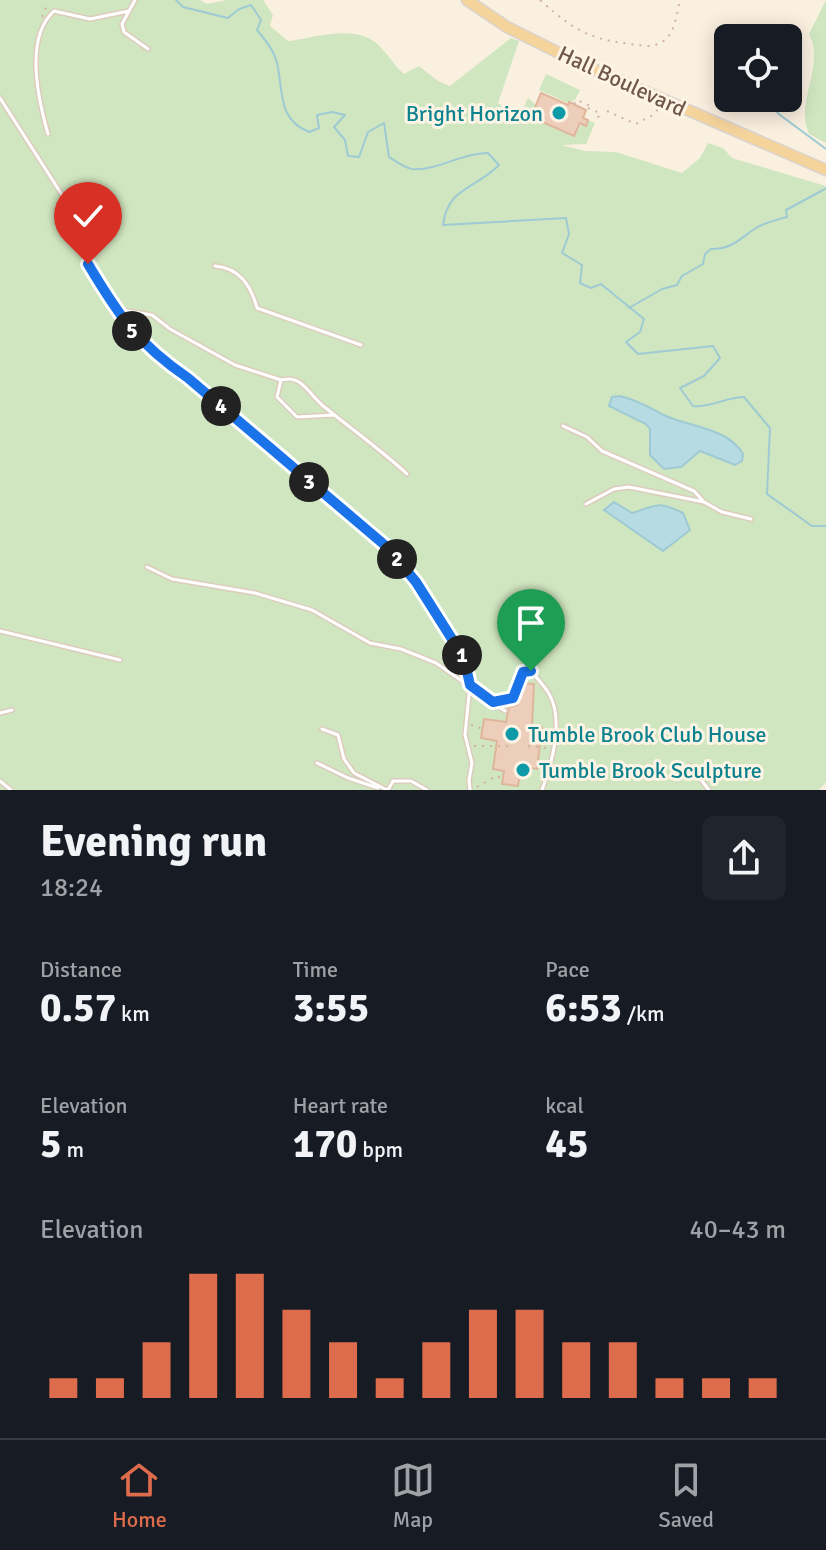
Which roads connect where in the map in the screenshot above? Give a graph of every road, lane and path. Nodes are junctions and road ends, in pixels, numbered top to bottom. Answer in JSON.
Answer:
{"nodes":[{"id":1,"x":135,"y":0,"type":"edge"},
{"id":2,"x":467,"y":0,"type":"edge"},
{"id":3,"x":540,"y":0,"type":"edge"},
{"id":4,"x":680,"y":0,"type":"edge"},
{"id":5,"x":129,"y":11,"type":"junction"},
{"id":6,"x":148,"y":49,"type":"dead end"},
{"id":7,"x":0,"y":98,"type":"edge"},
{"id":8,"x":574,"y":104,"type":"dead end"},
{"id":9,"x":658,"y":109,"type":"dead end"},
{"id":10,"x":607,"y":111,"type":"dead end"},
{"id":11,"x":597,"y":120,"type":"dead end"},
{"id":12,"x":48,"y":134,"type":"dead end"},
{"id":13,"x":826,"y":170,"type":"edge"},
{"id":14,"x":215,"y":266,"type":"dead end"},
{"id":15,"x":115,"y":309,"type":"junction"},
{"id":16,"x":361,"y":345,"type":"dead end"},
{"id":17,"x":281,"y":380,"type":"junction"},
{"id":18,"x":334,"y":415,"type":"junction"},
{"id":19,"x":563,"y":426,"type":"dead end"},
{"id":20,"x":407,"y":474,"type":"dead end"},
{"id":21,"x":704,"y":502,"type":"junction"},
{"id":22,"x":586,"y":504,"type":"dead end"},
{"id":23,"x":751,"y":519,"type":"dead end"},
{"id":24,"x":147,"y":567,"type":"dead end"},
{"id":25,"x":0,"y":631,"type":"edge"},
{"id":26,"x":120,"y":660,"type":"dead end"},
{"id":27,"x":528,"y":667,"type":"dead end"},
{"id":28,"x":516,"y":682,"type":"dead end"},
{"id":29,"x":470,"y":685,"type":"junction"},
{"id":30,"x":493,"y":702,"type":"junction"},
{"id":31,"x":12,"y":710,"type":"dead end"},
{"id":32,"x":505,"y":711,"type":"dead end"},
{"id":33,"x":0,"y":713,"type":"edge"},
{"id":34,"x":466,"y":723,"type":"junction"},
{"id":35,"x":322,"y":729,"type":"dead end"},
{"id":36,"x":483,"y":729,"type":"dead end"},
{"id":37,"x":474,"y":746,"type":"dead end"},
{"id":38,"x":509,"y":746,"type":"dead end"},
{"id":39,"x":528,"y":746,"type":"dead end"},
{"id":40,"x":553,"y":749,"type":"junction"},
{"id":41,"x":317,"y":763,"type":"dead end"},
{"id":42,"x":690,"y":766,"type":"dead end"},
{"id":43,"x":501,"y":778,"type":"dead end"},
{"id":44,"x":0,"y":781,"type":"edge"},
{"id":45,"x":11,"y":790,"type":"edge"},
{"id":46,"x":387,"y":790,"type":"edge"},
{"id":47,"x":427,"y":790,"type":"edge"},
{"id":48,"x":471,"y":790,"type":"edge"},
{"id":49,"x":542,"y":790,"type":"edge"},
{"id":50,"x":709,"y":790,"type":"edge"}],
"edges":[{"from":1,"to":5,"type":"lane"},
{"from":2,"to":13,"type":"main road","name":"Hall Boulevard"},
{"from":3,"to":4,"type":"path"},
{"from":5,"to":6,"type":"lane"},
{"from":5,"to":12,"type":"lane"},
{"from":7,"to":15,"type":"lane"},
{"from":8,"to":11,"type":"path"},
{"from":9,"to":10,"type":"path"},
{"from":14,"to":16,"type":"lane"},
{"from":15,"to":17,"type":"lane"},
{"from":15,"to":29,"type":"lane"},
{"from":17,"to":18,"type":"lane"},
{"from":17,"to":18,"type":"lane"},
{"from":18,"to":20,"type":"lane"},
{"from":19,"to":21,"type":"lane"},
{"from":21,"to":22,"type":"lane"},
{"from":21,"to":23,"type":"lane"},
{"from":24,"to":29,"type":"lane"},
{"from":25,"to":26,"type":"lane"},
{"from":27,"to":40,"type":"lane"},
{"from":28,"to":30,"type":"lane"},
{"from":29,"to":30,"type":"lane"},
{"from":29,"to":34,"type":"lane"},
{"from":30,"to":32,"type":"lane"},
{"from":31,"to":33,"type":"lane"},
{"from":34,"to":36,"type":"path"},
{"from":34,"to":48,"type":"lane"},
{"from":35,"to":46,"type":"lane"},
{"from":37,"to":38,"type":"path"},
{"from":39,"to":40,"type":"path"},
{"from":40,"to":49,"type":"lane"},
{"from":41,"to":46,"type":"lane"},
{"from":42,"to":50,"type":"lane"},
{"from":43,"to":48,"type":"path"},
{"from":44,"to":45,"type":"lane"},
{"from":46,"to":47,"type":"lane"}]}
